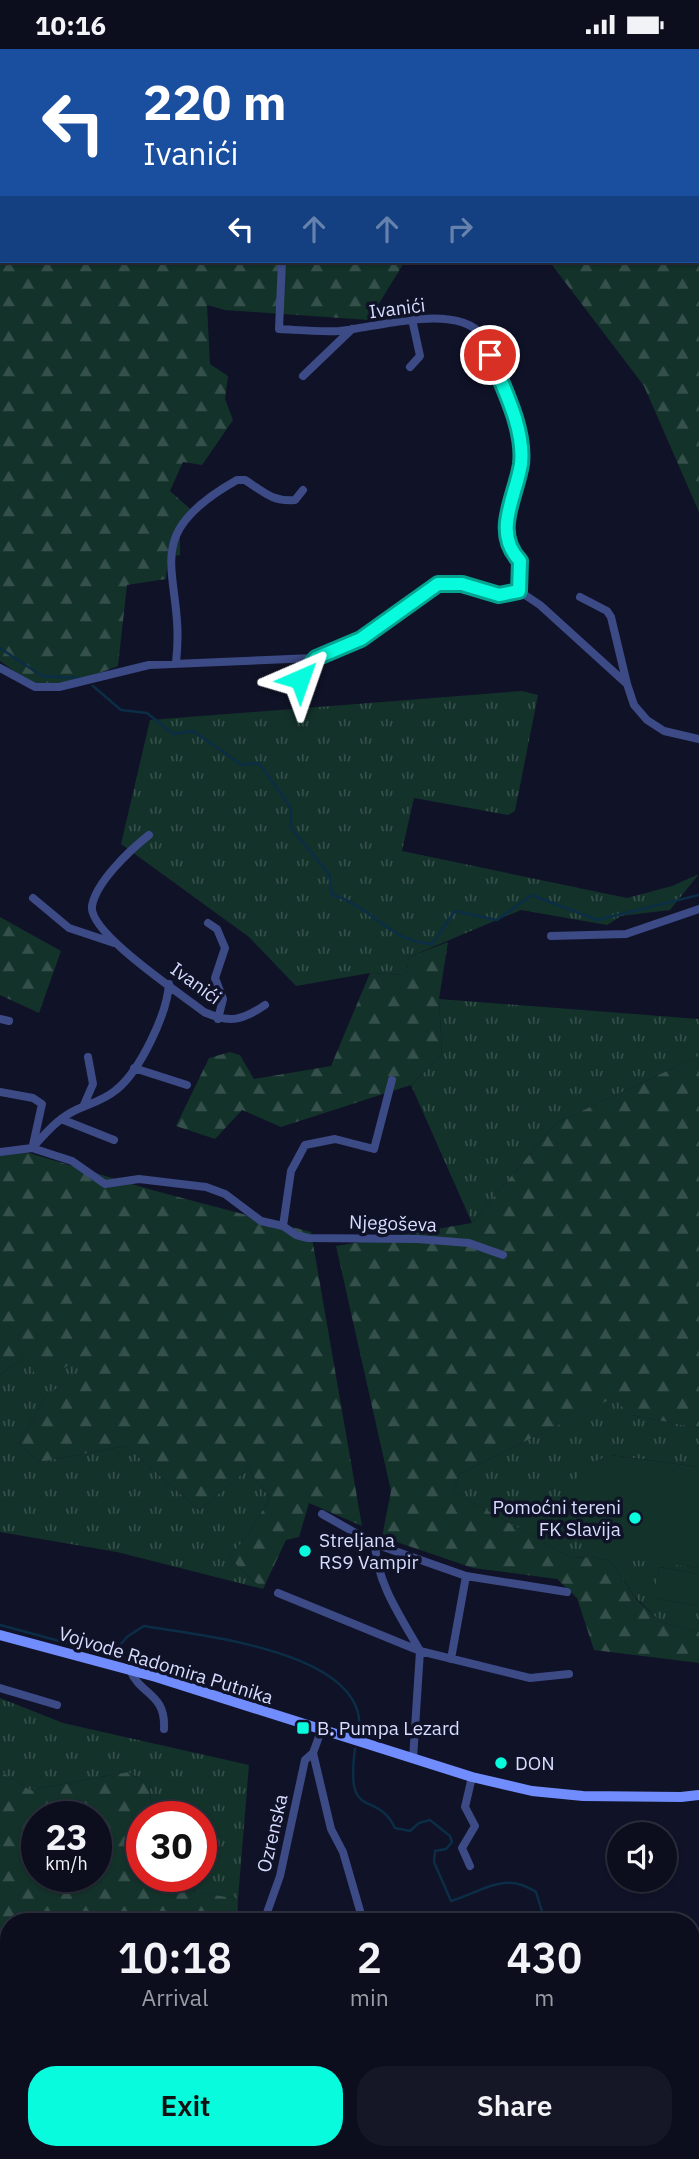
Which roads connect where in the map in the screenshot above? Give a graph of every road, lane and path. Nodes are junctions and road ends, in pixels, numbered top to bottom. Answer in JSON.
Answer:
{"nodes":[{"id":1,"x":282,"y":263,"type":"edge"},
{"id":2,"x":412,"y":319,"type":"junction"},
{"id":3,"x":352,"y":329,"type":"junction"},
{"id":4,"x":410,"y":367,"type":"dead end"},
{"id":5,"x":303,"y":376,"type":"dead end"},
{"id":6,"x":303,"y":490,"type":"dead end"},
{"id":7,"x":519,"y":591,"type":"junction"},
{"id":8,"x":580,"y":597,"type":"dead end"},
{"id":9,"x":316,"y":658,"type":"junction"},
{"id":10,"x":176,"y":662,"type":"junction"},
{"id":11,"x":0,"y":668,"type":"edge"},
{"id":12,"x":300,"y":679,"type":"dead end"},
{"id":13,"x":627,"y":684,"type":"junction"},
{"id":14,"x":699,"y":739,"type":"edge"},
{"id":15,"x":149,"y":835,"type":"dead end"},
{"id":16,"x":33,"y":898,"type":"dead end"},
{"id":17,"x":699,"y":909,"type":"edge"},
{"id":18,"x":208,"y":923,"type":"dead end"},
{"id":19,"x":551,"y":936,"type":"dead end"},
{"id":20,"x":114,"y":943,"type":"junction"},
{"id":21,"x":169,"y":984,"type":"junction"},
{"id":22,"x":265,"y":1005,"type":"dead end"},
{"id":23,"x":218,"y":1019,"type":"junction"},
{"id":24,"x":88,"y":1057,"type":"dead end"},
{"id":25,"x":134,"y":1068,"type":"junction"},
{"id":26,"x":392,"y":1080,"type":"dead end"},
{"id":27,"x":187,"y":1085,"type":"dead end"},
{"id":28,"x":0,"y":1092,"type":"edge"},
{"id":29,"x":83,"y":1107,"type":"junction"},
{"id":30,"x":61,"y":1119,"type":"junction"},
{"id":31,"x":114,"y":1140,"type":"dead end"},
{"id":32,"x":32,"y":1148,"type":"junction"},
{"id":33,"x":0,"y":1152,"type":"edge"},
{"id":34,"x":283,"y":1226,"type":"junction"},
{"id":35,"x":503,"y":1255,"type":"dead end"},
{"id":36,"x":322,"y":1514,"type":"dead end"},
{"id":37,"x":375,"y":1544,"type":"junction"},
{"id":38,"x":466,"y":1576,"type":"junction"},
{"id":39,"x":567,"y":1592,"type":"dead end"},
{"id":40,"x":278,"y":1593,"type":"dead end"},
{"id":41,"x":0,"y":1635,"type":"edge"},
{"id":42,"x":420,"y":1651,"type":"junction"},
{"id":43,"x":451,"y":1659,"type":"junction"},
{"id":44,"x":130,"y":1670,"type":"junction"},
{"id":45,"x":569,"y":1674,"type":"dead end"},
{"id":46,"x":0,"y":1688,"type":"edge"},
{"id":47,"x":57,"y":1705,"type":"dead end"},
{"id":48,"x":163,"y":1729,"type":"dead end"},
{"id":49,"x":321,"y":1731,"type":"junction"},
{"id":50,"x":313,"y":1753,"type":"junction"},
{"id":51,"x":413,"y":1759,"type":"junction"},
{"id":52,"x":472,"y":1777,"type":"junction"},
{"id":53,"x":699,"y":1795,"type":"edge"},
{"id":54,"x":470,"y":1867,"type":"dead end"},
{"id":55,"x":267,"y":1913,"type":"edge"},
{"id":56,"x":361,"y":1913,"type":"edge"}],
"edges":[{"from":1,"to":3,"type":"street","name":"Ivanići"},
{"from":2,"to":3,"type":"street","name":"Ivanići"},
{"from":2,"to":4,"type":"street"},
{"from":2,"to":7,"type":"street","name":"Ivanići"},
{"from":3,"to":5,"type":"street"},
{"from":6,"to":10,"type":"street"},
{"from":7,"to":9,"type":"street"},
{"from":7,"to":13,"type":"street"},
{"from":8,"to":13,"type":"street"},
{"from":9,"to":10,"type":"street"},
{"from":9,"to":12,"type":"street"},
{"from":10,"to":11,"type":"street"},
{"from":13,"to":14,"type":"street"},
{"from":15,"to":20,"type":"street","name":"Ivanići"},
{"from":16,"to":20,"type":"street","name":"Ivanići"},
{"from":17,"to":19,"type":"street"},
{"from":18,"to":23,"type":"street"},
{"from":20,"to":21,"type":"street","name":"Ivanići"},
{"from":21,"to":23,"type":"street","name":"Ivanići"},
{"from":21,"to":25,"type":"street"},
{"from":22,"to":23,"type":"street","name":"Ivanići"},
{"from":24,"to":29,"type":"street"},
{"from":25,"to":27,"type":"street"},
{"from":25,"to":29,"type":"street"},
{"from":26,"to":34,"type":"street"},
{"from":28,"to":32,"type":"street"},
{"from":29,"to":30,"type":"street"},
{"from":30,"to":31,"type":"street"},
{"from":30,"to":32,"type":"street"},
{"from":32,"to":33,"type":"street","name":"Njegoševa"},
{"from":32,"to":34,"type":"street","name":"Njegoševa"},
{"from":34,"to":35,"type":"street","name":"Njegoševa"},
{"from":36,"to":37,"type":"street"},
{"from":37,"to":38,"type":"street"},
{"from":37,"to":42,"type":"street"},
{"from":38,"to":39,"type":"street"},
{"from":38,"to":43,"type":"street"},
{"from":40,"to":42,"type":"street"},
{"from":41,"to":44,"type":"main road","name":"Vojvode Radomira Putnika"},
{"from":42,"to":43,"type":"street"},
{"from":42,"to":51,"type":"street"},
{"from":43,"to":45,"type":"street"},
{"from":44,"to":48,"type":"street"},
{"from":44,"to":49,"type":"main road","name":"Vojvode Radomira Putnika"},
{"from":46,"to":47,"type":"street"},
{"from":49,"to":50,"type":"street"},
{"from":49,"to":51,"type":"main road","name":"Vojvode Radomira Putnika"},
{"from":50,"to":55,"type":"street","name":"Ozrenska"},
{"from":50,"to":56,"type":"street"},
{"from":51,"to":52,"type":"main road","name":"Vojvode Radomira Putnika"},
{"from":52,"to":53,"type":"main road","name":"Vojvode Radomira Putnika"},
{"from":52,"to":54,"type":"street"}]}
